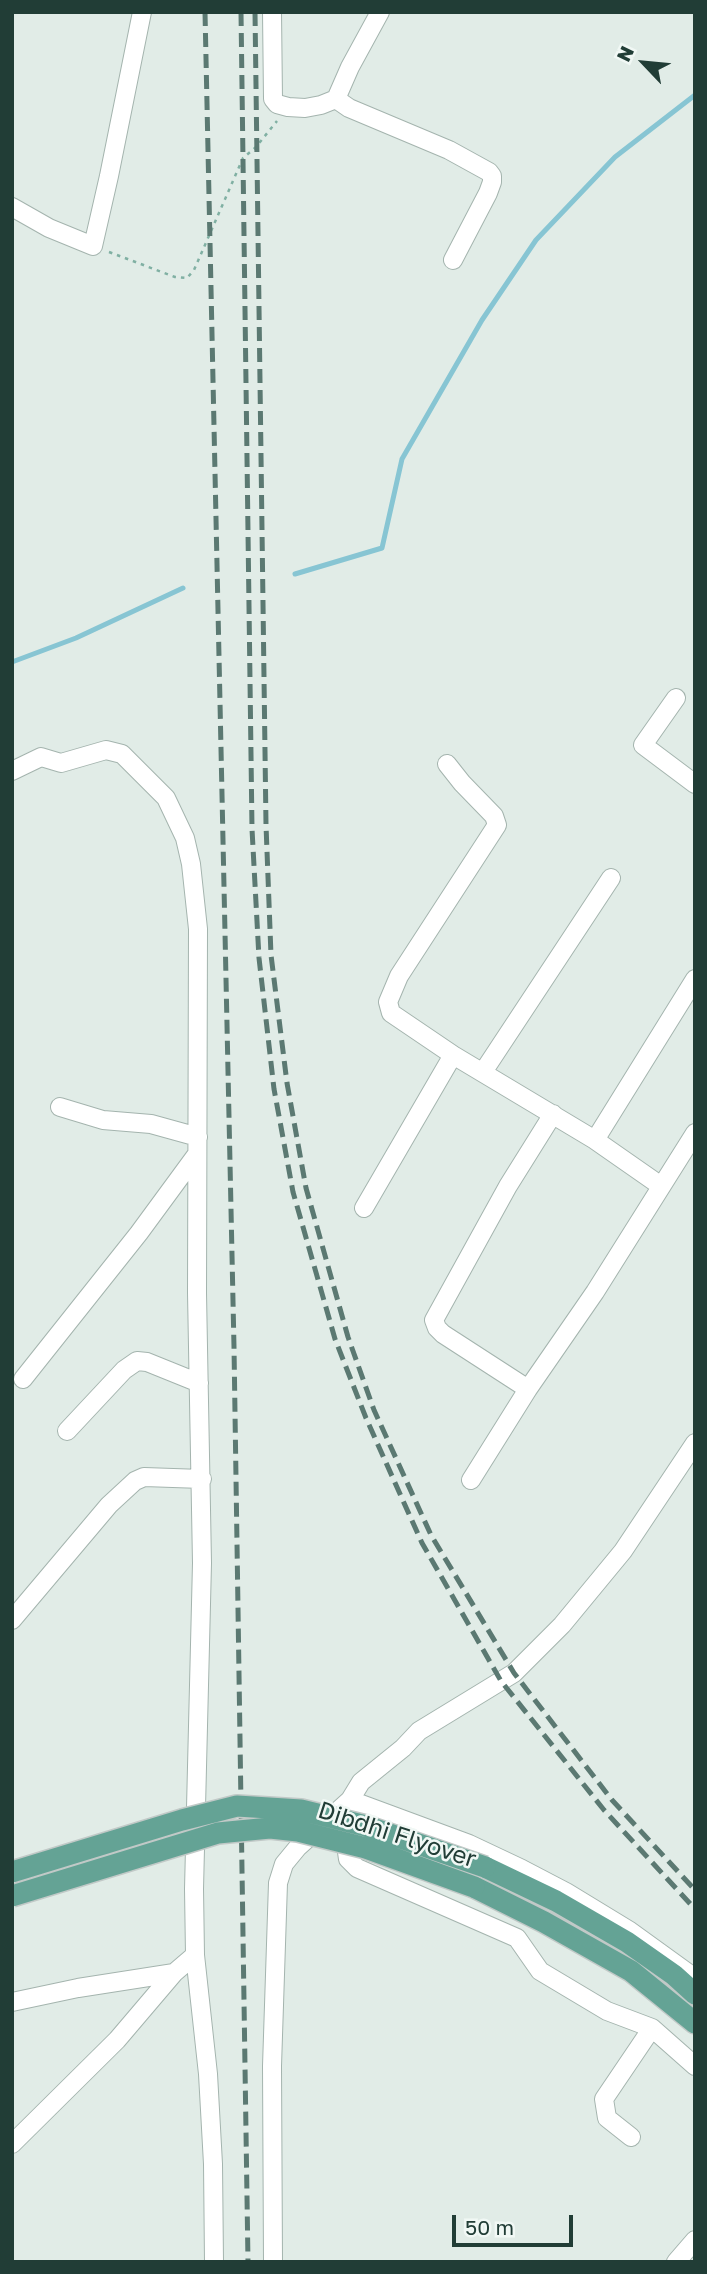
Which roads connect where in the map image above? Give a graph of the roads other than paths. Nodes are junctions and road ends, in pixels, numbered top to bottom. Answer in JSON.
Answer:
{"nodes":[{"id":1,"x":142,"y":12,"type":"edge"},
{"id":2,"x":272,"y":12,"type":"edge"},
{"id":3,"x":380,"y":12,"type":"edge"},
{"id":4,"x":336,"y":99,"type":"junction"},
{"id":5,"x":12,"y":207,"type":"edge"},
{"id":6,"x":453,"y":260,"type":"dead end"},
{"id":7,"x":676,"y":698,"type":"dead end"},
{"id":8,"x":447,"y":764,"type":"dead end"},
{"id":9,"x":12,"y":771,"type":"edge"},
{"id":10,"x":695,"y":783,"type":"edge"},
{"id":11,"x":611,"y":878,"type":"dead end"},
{"id":12,"x":695,"y":979,"type":"edge"},
{"id":13,"x":453,"y":1055,"type":"junction"},
{"id":14,"x":483,"y":1072,"type":"junction"},
{"id":15,"x":60,"y":1107,"type":"dead end"},
{"id":16,"x":553,"y":1114,"type":"junction"},
{"id":17,"x":695,"y":1133,"type":"edge"},
{"id":18,"x":595,"y":1140,"type":"junction"},
{"id":19,"x":197,"y":1145,"type":"junction"},
{"id":20,"x":661,"y":1186,"type":"junction"},
{"id":21,"x":364,"y":1208,"type":"dead end"},
{"id":22,"x":23,"y":1379,"type":"dead end"},
{"id":23,"x":199,"y":1383,"type":"junction"},
{"id":24,"x":528,"y":1389,"type":"junction"},
{"id":25,"x":67,"y":1431,"type":"dead end"},
{"id":26,"x":695,"y":1443,"type":"edge"},
{"id":27,"x":202,"y":1479,"type":"junction"},
{"id":28,"x":471,"y":1480,"type":"dead end"},
{"id":29,"x":12,"y":1620,"type":"edge"},
{"id":30,"x":350,"y":1800,"type":"junction"},
{"id":31,"x":12,"y":1872,"type":"edge"},
{"id":32,"x":12,"y":1896,"type":"edge"},
{"id":33,"x":195,"y":1955,"type":"junction"},
{"id":34,"x":174,"y":1973,"type":"junction"},
{"id":35,"x":695,"y":1978,"type":"edge"},
{"id":36,"x":695,"y":1994,"type":"edge"},
{"id":37,"x":12,"y":2001,"type":"edge"},
{"id":38,"x":695,"y":2023,"type":"edge"},
{"id":39,"x":652,"y":2028,"type":"junction"},
{"id":40,"x":695,"y":2066,"type":"edge"},
{"id":41,"x":631,"y":2137,"type":"dead end"},
{"id":42,"x":12,"y":2144,"type":"edge"},
{"id":43,"x":695,"y":2240,"type":"edge"},
{"id":44,"x":214,"y":2262,"type":"edge"},
{"id":45,"x":273,"y":2262,"type":"edge"},
{"id":46,"x":676,"y":2262,"type":"edge"}],
"edges":[{"from":1,"to":5,"type":"street"},
{"from":2,"to":4,"type":"street"},
{"from":3,"to":4,"type":"street"},
{"from":4,"to":6,"type":"street"},
{"from":7,"to":10,"type":"street"},
{"from":8,"to":13,"type":"street"},
{"from":9,"to":19,"type":"street"},
{"from":11,"to":14,"type":"street"},
{"from":12,"to":18,"type":"street"},
{"from":13,"to":14,"type":"street"},
{"from":13,"to":21,"type":"street"},
{"from":14,"to":16,"type":"street"},
{"from":15,"to":19,"type":"street"},
{"from":16,"to":18,"type":"street"},
{"from":16,"to":24,"type":"street"},
{"from":17,"to":20,"type":"street"},
{"from":18,"to":20,"type":"street"},
{"from":19,"to":22,"type":"street"},
{"from":19,"to":23,"type":"street"},
{"from":20,"to":24,"type":"street"},
{"from":23,"to":25,"type":"street"},
{"from":23,"to":27,"type":"street"},
{"from":24,"to":28,"type":"street"},
{"from":26,"to":30,"type":"street"},
{"from":27,"to":29,"type":"street"},
{"from":27,"to":33,"type":"street"},
{"from":30,"to":35,"type":"street"},
{"from":30,"to":39,"type":"street"},
{"from":30,"to":45,"type":"street"},
{"from":31,"to":36,"type":"main road","name":"Dibdhi Flyover","bridge":true},
{"from":32,"to":38,"type":"main road","name":"Dibdhi Flyover","bridge":true},
{"from":33,"to":34,"type":"street"},
{"from":33,"to":44,"type":"street"},
{"from":34,"to":37,"type":"street"},
{"from":34,"to":42,"type":"street"},
{"from":39,"to":40,"type":"street"},
{"from":39,"to":41,"type":"street"},
{"from":43,"to":46,"type":"street"}]}
